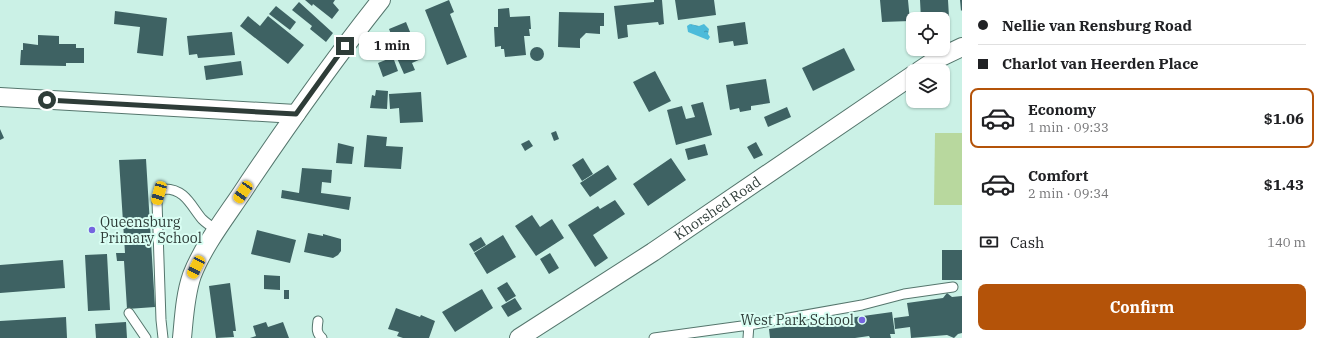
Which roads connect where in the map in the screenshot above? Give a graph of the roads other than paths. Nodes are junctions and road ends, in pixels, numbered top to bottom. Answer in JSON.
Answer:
{"nodes":[{"id":1,"x":380,"y":0,"type":"edge"},
{"id":2,"x":962,"y":47,"type":"edge"},
{"id":3,"x":930,"y":64,"type":"edge"},
{"id":4,"x":906,"y":80,"type":"edge"},
{"id":5,"x":0,"y":97,"type":"edge"},
{"id":6,"x":296,"y":114,"type":"junction"},
{"id":7,"x":217,"y":230,"type":"junction"},
{"id":8,"x":953,"y":287,"type":"dead end"},
{"id":9,"x":129,"y":314,"type":"dead end"},
{"id":10,"x":318,"y":321,"type":"dead end"},
{"id":11,"x":749,"y":325,"type":"junction"},
{"id":12,"x":671,"y":337,"type":"edge"},
{"id":13,"x":146,"y":338,"type":"edge"},
{"id":14,"x":163,"y":338,"type":"edge"},
{"id":15,"x":182,"y":338,"type":"edge"},
{"id":16,"x":322,"y":338,"type":"edge"},
{"id":17,"x":519,"y":338,"type":"edge"},
{"id":18,"x":654,"y":338,"type":"edge"},
{"id":19,"x":748,"y":338,"type":"edge"}],
"edges":[{"from":1,"to":6,"type":"street"},
{"from":2,"to":3,"type":"street"},
{"from":4,"to":17,"type":"street","name":"Khorshed Road"},
{"from":5,"to":6,"type":"street"},
{"from":6,"to":7,"type":"street"},
{"from":7,"to":14,"type":"lane"},
{"from":7,"to":15,"type":"street"},
{"from":8,"to":11,"type":"lane"},
{"from":9,"to":13,"type":"lane"},
{"from":10,"to":16,"type":"lane"},
{"from":11,"to":12,"type":"lane"},
{"from":11,"to":19,"type":"lane"},
{"from":12,"to":18,"type":"lane"}]}
